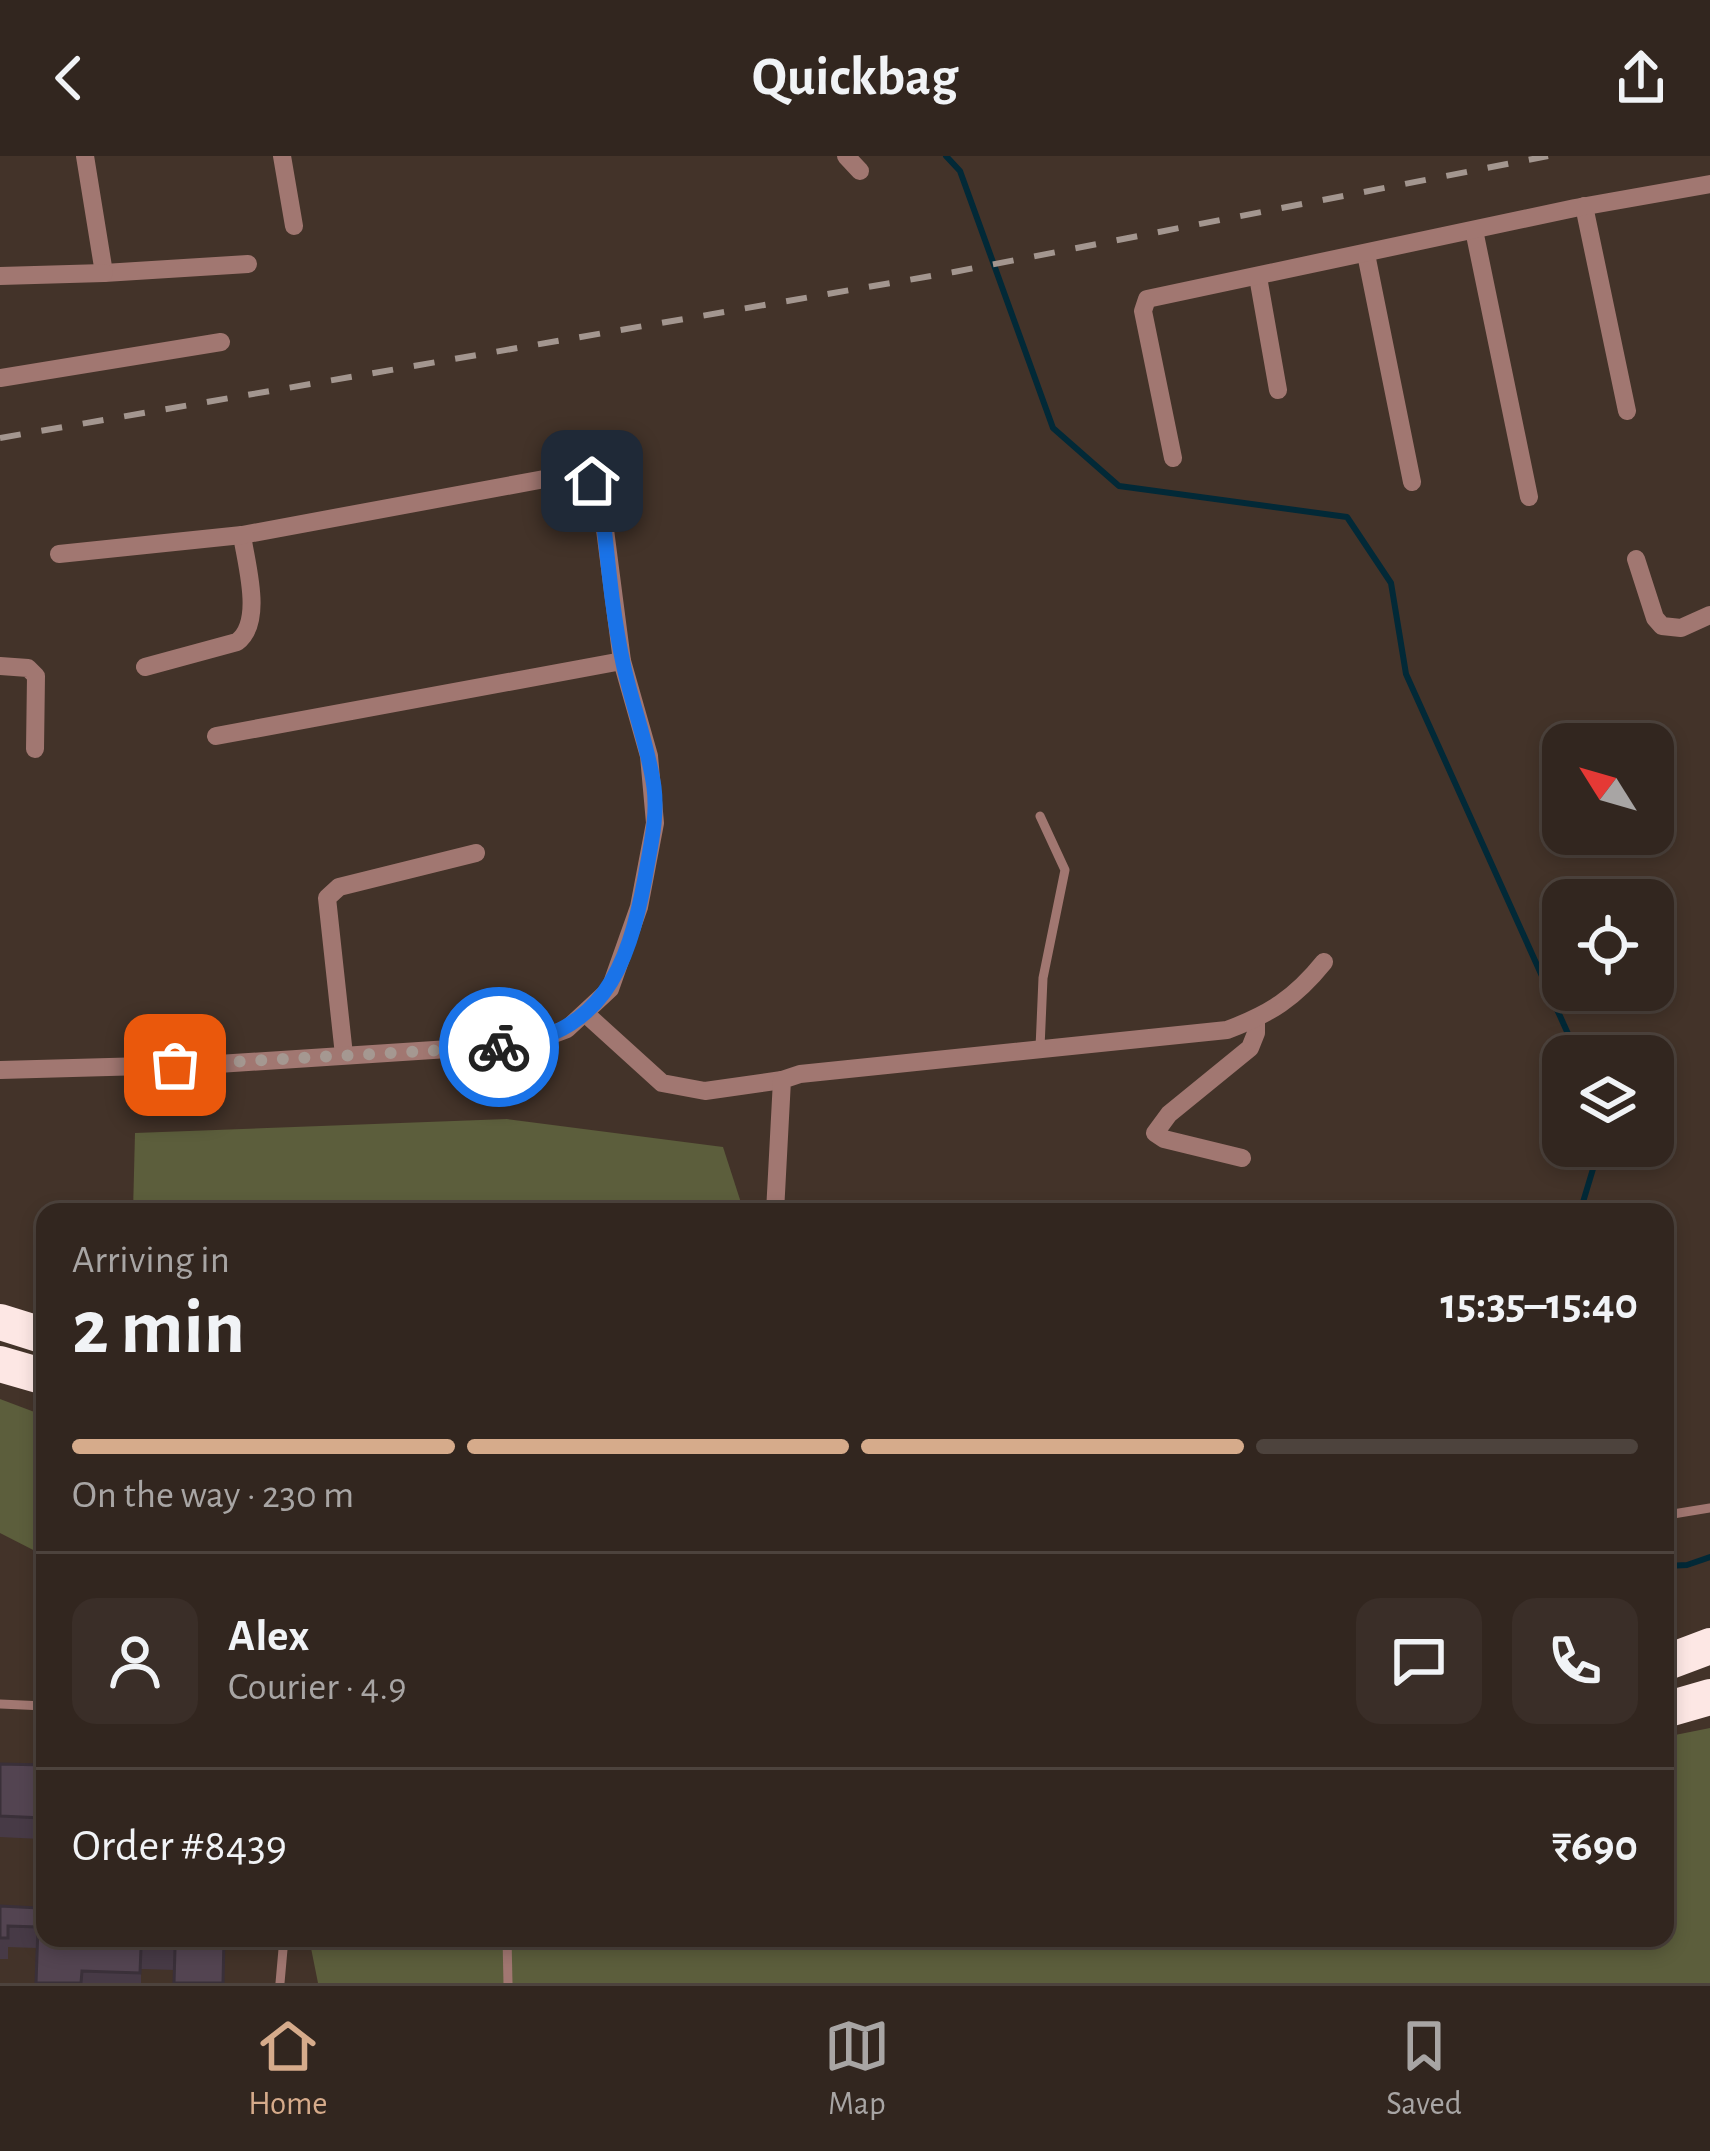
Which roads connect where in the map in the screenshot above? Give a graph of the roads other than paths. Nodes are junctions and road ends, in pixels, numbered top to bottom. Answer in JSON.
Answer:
{"nodes":[{"id":1,"x":85,"y":156,"type":"edge"},
{"id":2,"x":282,"y":156,"type":"edge"},
{"id":3,"x":1710,"y":184,"type":"edge"},
{"id":4,"x":1584,"y":206,"type":"junction"},
{"id":5,"x":294,"y":226,"type":"dead end"},
{"id":6,"x":1474,"y":230,"type":"junction"},
{"id":7,"x":1366,"y":254,"type":"junction"},
{"id":8,"x":248,"y":263,"type":"dead end"},
{"id":9,"x":104,"y":273,"type":"junction"},
{"id":10,"x":0,"y":276,"type":"edge"},
{"id":11,"x":1258,"y":277,"type":"junction"},
{"id":12,"x":221,"y":342,"type":"dead end"},
{"id":13,"x":0,"y":378,"type":"edge"},
{"id":14,"x":1278,"y":390,"type":"dead end"},
{"id":15,"x":1627,"y":411,"type":"dead end"},
{"id":16,"x":1173,"y":458,"type":"dead end"},
{"id":17,"x":1412,"y":482,"type":"dead end"},
{"id":18,"x":1529,"y":497,"type":"dead end"},
{"id":19,"x":242,"y":535,"type":"junction"},
{"id":20,"x":59,"y":554,"type":"dead end"},
{"id":21,"x":1636,"y":559,"type":"dead end"},
{"id":22,"x":1710,"y":615,"type":"edge"},
{"id":23,"x":622,"y":661,"type":"junction"},
{"id":24,"x":0,"y":666,"type":"edge"},
{"id":25,"x":145,"y":667,"type":"dead end"},
{"id":26,"x":216,"y":736,"type":"dead end"},
{"id":27,"x":35,"y":749,"type":"dead end"},
{"id":28,"x":1040,"y":816,"type":"dead end"},
{"id":29,"x":476,"y":854,"type":"dead end"},
{"id":30,"x":1324,"y":962,"type":"dead end"},
{"id":31,"x":586,"y":1014,"type":"junction"},
{"id":32,"x":1256,"y":1020,"type":"junction"},
{"id":33,"x":1040,"y":1048,"type":"junction"},
{"id":34,"x":344,"y":1055,"type":"junction"},
{"id":35,"x":0,"y":1070,"type":"edge"},
{"id":36,"x":782,"y":1080,"type":"junction"},
{"id":37,"x":1242,"y":1158,"type":"dead end"},
{"id":38,"x":775,"y":1203,"type":"edge"},
{"id":39,"x":0,"y":1322,"type":"edge"},
{"id":40,"x":36,"y":1333,"type":"edge"},
{"id":41,"x":0,"y":1364,"type":"edge"},
{"id":42,"x":36,"y":1374,"type":"edge"},
{"id":43,"x":1710,"y":1508,"type":"edge"},
{"id":44,"x":1674,"y":1514,"type":"edge"},
{"id":45,"x":1710,"y":1646,"type":"edge"},
{"id":46,"x":1674,"y":1660,"type":"edge"},
{"id":47,"x":1710,"y":1697,"type":"edge"},
{"id":48,"x":0,"y":1703,"type":"edge"},
{"id":49,"x":36,"y":1705,"type":"edge"},
{"id":50,"x":1674,"y":1707,"type":"edge"},
{"id":51,"x":283,"y":1947,"type":"edge"},
{"id":52,"x":507,"y":1947,"type":"edge"},
{"id":53,"x":280,"y":1983,"type":"edge"},
{"id":54,"x":508,"y":1983,"type":"edge"}],
"edges":[{"from":1,"to":9,"type":"street"},
{"from":2,"to":5,"type":"street"},
{"from":3,"to":4,"type":"street"},
{"from":4,"to":6,"type":"street"},
{"from":4,"to":15,"type":"street"},
{"from":6,"to":7,"type":"street"},
{"from":6,"to":18,"type":"street"},
{"from":7,"to":11,"type":"street"},
{"from":7,"to":17,"type":"street"},
{"from":8,"to":9,"type":"street"},
{"from":9,"to":10,"type":"street"},
{"from":11,"to":14,"type":"street"},
{"from":11,"to":16,"type":"street"},
{"from":12,"to":13,"type":"street"},
{"from":19,"to":20,"type":"street"},
{"from":19,"to":23,"type":"street"},
{"from":19,"to":25,"type":"street"},
{"from":21,"to":22,"type":"street"},
{"from":23,"to":26,"type":"street"},
{"from":23,"to":31,"type":"street"},
{"from":24,"to":27,"type":"street"},
{"from":28,"to":33,"type":"lane"},
{"from":29,"to":34,"type":"street"},
{"from":30,"to":32,"type":"street"},
{"from":31,"to":34,"type":"street"},
{"from":31,"to":36,"type":"street"},
{"from":32,"to":33,"type":"street"},
{"from":32,"to":37,"type":"street"},
{"from":33,"to":36,"type":"street"},
{"from":34,"to":35,"type":"street"},
{"from":36,"to":38,"type":"street"},
{"from":39,"to":40,"type":"highway"},
{"from":41,"to":42,"type":"highway"},
{"from":43,"to":44,"type":"lane"},
{"from":45,"to":46,"type":"highway"},
{"from":47,"to":50,"type":"highway"},
{"from":48,"to":49,"type":"lane"},
{"from":51,"to":53,"type":"lane"},
{"from":52,"to":54,"type":"lane"}]}
